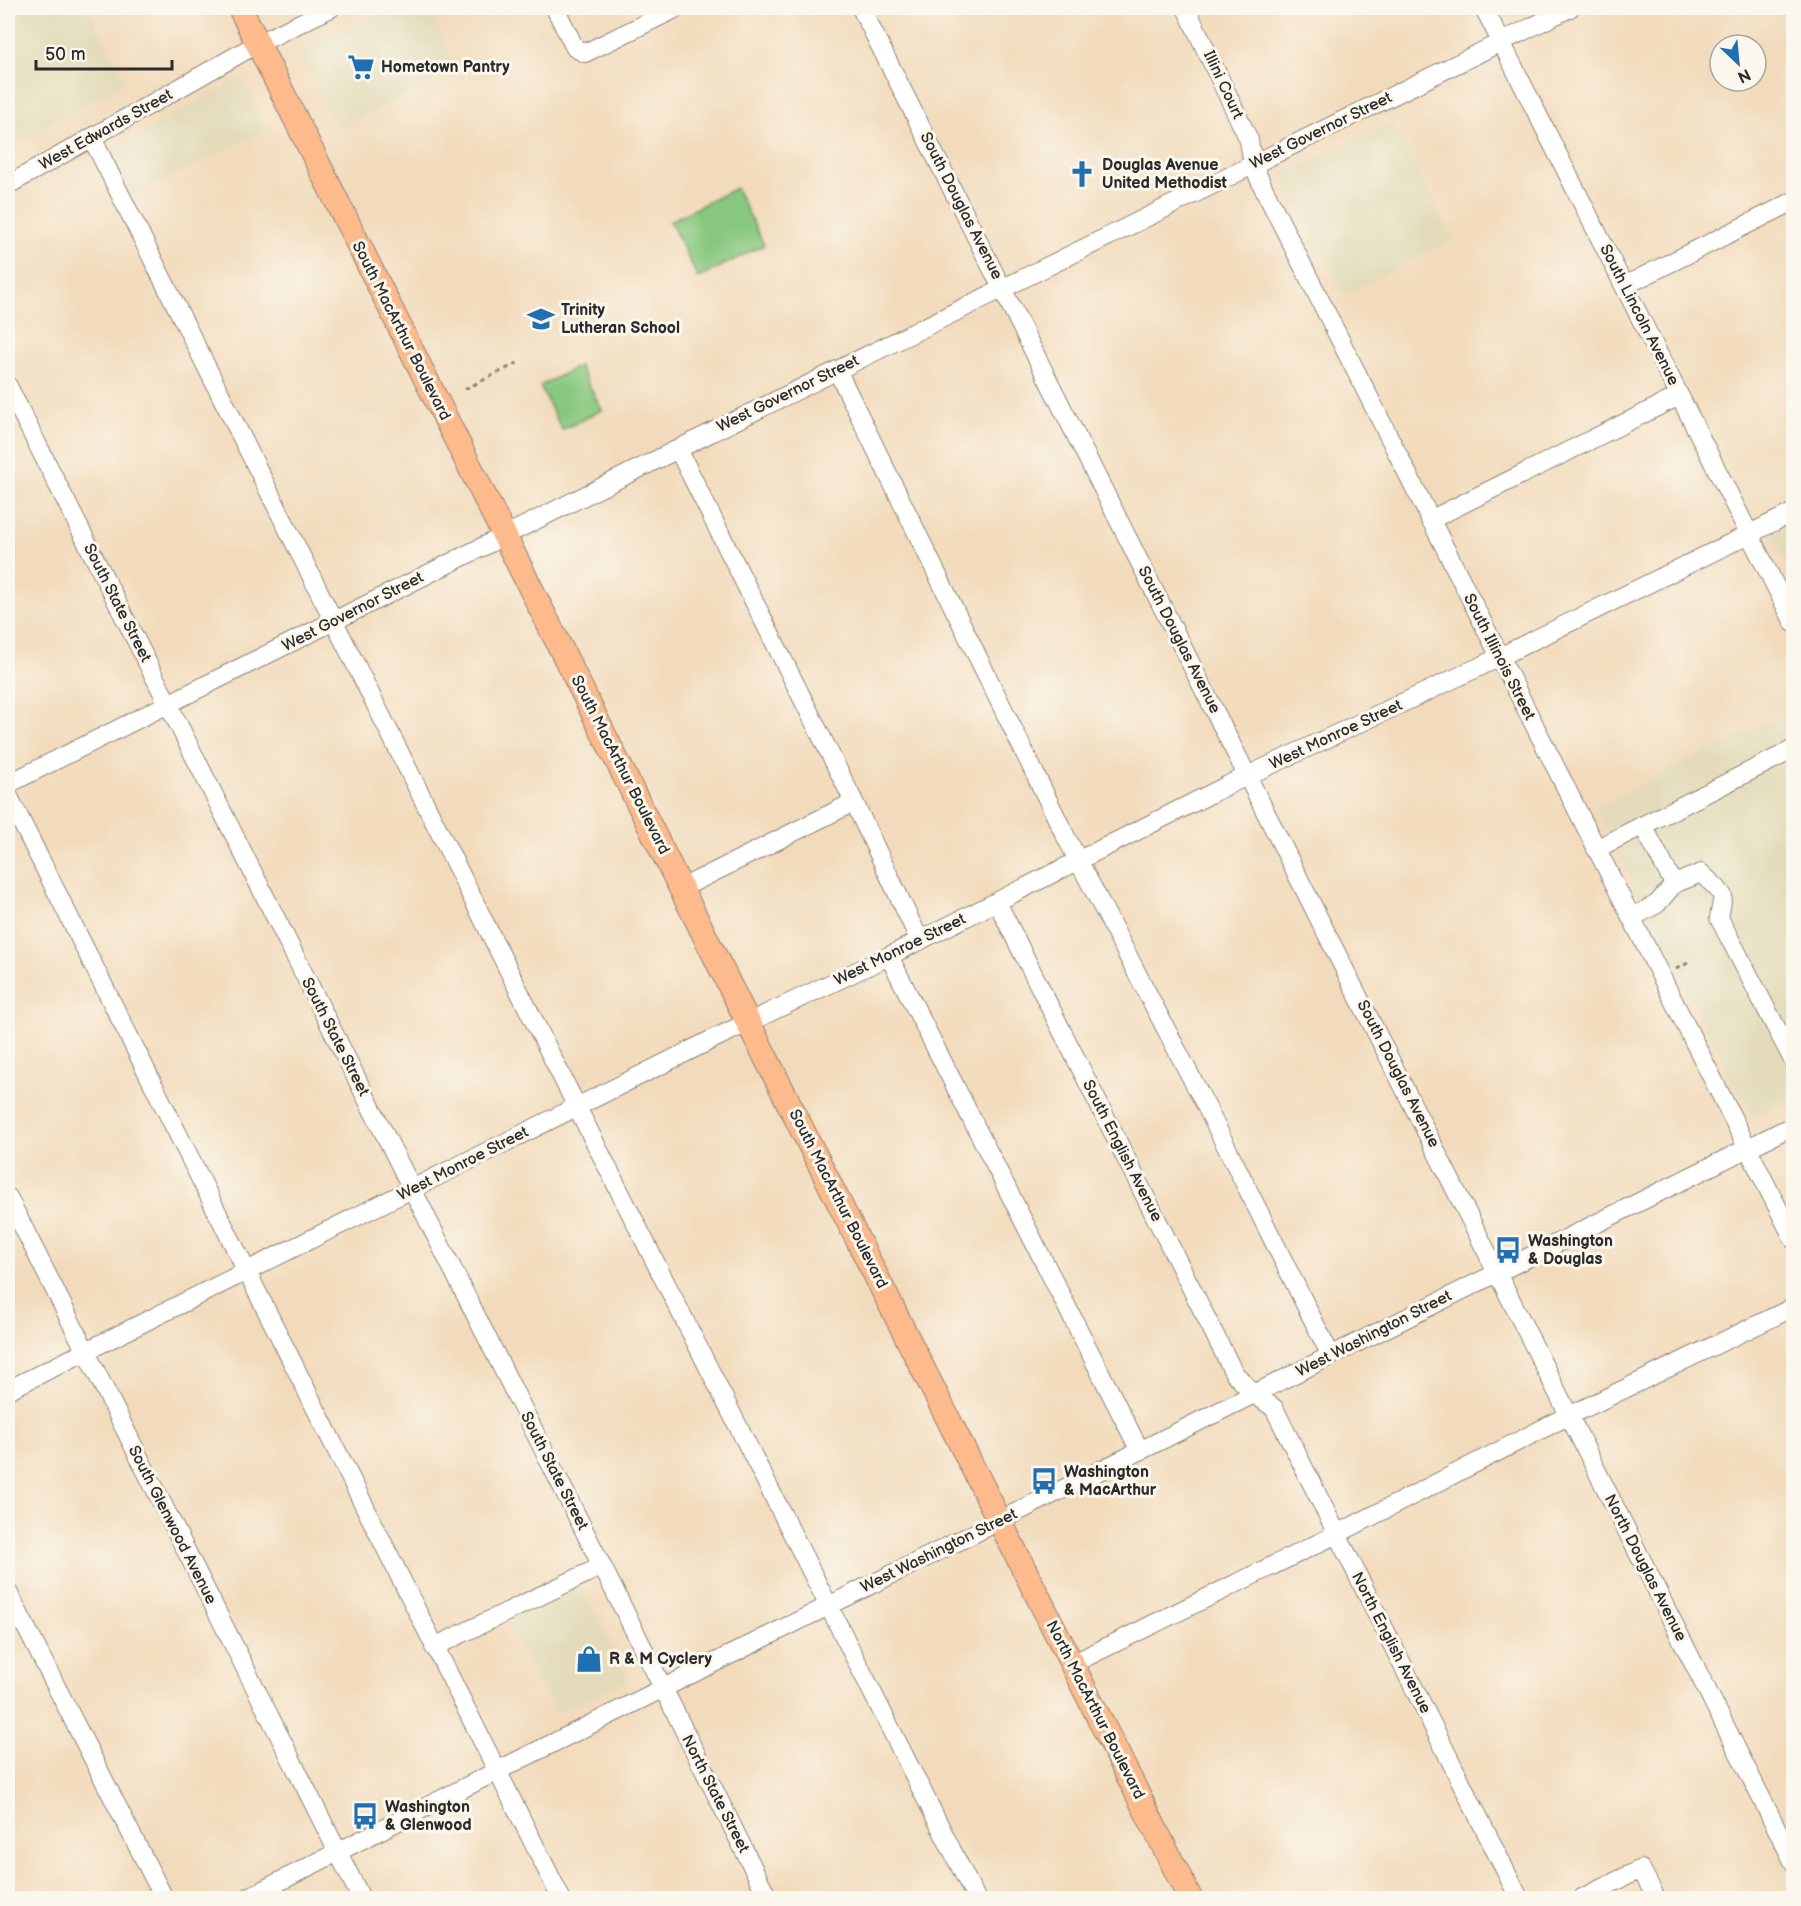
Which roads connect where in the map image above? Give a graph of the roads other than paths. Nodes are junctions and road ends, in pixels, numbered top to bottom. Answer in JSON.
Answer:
{"nodes":[{"id":1,"x":240,"y":8,"type":"edge"},
{"id":2,"x":332,"y":8,"type":"edge"},
{"id":3,"x":555,"y":8,"type":"edge"},
{"id":4,"x":677,"y":8,"type":"edge"},
{"id":5,"x":861,"y":8,"type":"edge"},
{"id":6,"x":1186,"y":8,"type":"edge"},
{"id":7,"x":1484,"y":8,"type":"edge"},
{"id":8,"x":1570,"y":8,"type":"edge"},
{"id":9,"x":1501,"y":42,"type":"junction"},
{"id":10,"x":258,"y":44,"type":"junction"},
{"id":11,"x":92,"y":138,"type":"junction"},
{"id":12,"x":1253,"y":165,"type":"junction"},
{"id":13,"x":8,"y":185,"type":"edge"},
{"id":14,"x":1794,"y":201,"type":"edge"},
{"id":15,"x":1624,"y":286,"type":"junction"},
{"id":16,"x":1003,"y":288,"type":"junction"},
{"id":17,"x":837,"y":370,"type":"junction"},
{"id":18,"x":8,"y":386,"type":"edge"},
{"id":19,"x":1679,"y":396,"type":"junction"},
{"id":20,"x":678,"y":449,"type":"junction"},
{"id":21,"x":1794,"y":513,"type":"edge"},
{"id":22,"x":1430,"y":520,"type":"junction"},
{"id":23,"x":1749,"y":535,"type":"junction"},
{"id":24,"x":504,"y":536,"type":"junction"},
{"id":25,"x":333,"y":622,"type":"junction"},
{"id":26,"x":1794,"y":623,"type":"edge"},
{"id":27,"x":1499,"y":657,"type":"junction"},
{"id":28,"x":168,"y":704,"type":"junction"},
{"id":29,"x":1794,"y":749,"type":"edge"},
{"id":30,"x":1248,"y":776,"type":"junction"},
{"id":31,"x":8,"y":784,"type":"edge"},
{"id":32,"x":8,"y":795,"type":"edge"},
{"id":33,"x":854,"y":802,"type":"junction"},
{"id":34,"x":1643,"y":826,"type":"junction"},
{"id":35,"x":1596,"y":849,"type":"junction"},
{"id":36,"x":1078,"y":861,"type":"junction"},
{"id":37,"x":1674,"y":884,"type":"junction"},
{"id":38,"x":682,"y":888,"type":"junction"},
{"id":39,"x":997,"y":902,"type":"junction"},
{"id":40,"x":1631,"y":918,"type":"junction"},
{"id":41,"x":920,"y":941,"type":"junction"},
{"id":42,"x":889,"y":956,"type":"junction"},
{"id":43,"x":748,"y":1022,"type":"junction"},
{"id":44,"x":1794,"y":1062,"type":"edge"},
{"id":45,"x":577,"y":1107,"type":"junction"},
{"id":46,"x":1794,"y":1125,"type":"edge"},
{"id":47,"x":1747,"y":1148,"type":"junction"},
{"id":48,"x":411,"y":1190,"type":"junction"},
{"id":49,"x":8,"y":1197,"type":"edge"},
{"id":50,"x":1794,"y":1240,"type":"edge"},
{"id":51,"x":246,"y":1271,"type":"junction"},
{"id":52,"x":1498,"y":1272,"type":"junction"},
{"id":53,"x":1794,"y":1307,"type":"edge"},
{"id":54,"x":85,"y":1352,"type":"junction"},
{"id":55,"x":1331,"y":1356,"type":"junction"},
{"id":56,"x":8,"y":1390,"type":"edge"},
{"id":57,"x":1254,"y":1394,"type":"junction"},
{"id":58,"x":1570,"y":1416,"type":"junction"},
{"id":59,"x":1140,"y":1451,"type":"junction"},
{"id":60,"x":1000,"y":1521,"type":"junction"},
{"id":61,"x":1337,"y":1534,"type":"junction"},
{"id":62,"x":602,"y":1566,"type":"junction"},
{"id":63,"x":8,"y":1592,"type":"edge"},
{"id":64,"x":828,"y":1606,"type":"junction"},
{"id":65,"x":434,"y":1647,"type":"junction"},
{"id":66,"x":1072,"y":1664,"type":"junction"},
{"id":67,"x":663,"y":1689,"type":"junction"},
{"id":68,"x":497,"y":1771,"type":"junction"},
{"id":69,"x":338,"y":1852,"type":"junction"},
{"id":70,"x":1794,"y":1863,"type":"edge"},
{"id":71,"x":1187,"y":1897,"type":"edge"},
{"id":72,"x":164,"y":1899,"type":"edge"},
{"id":73,"x":247,"y":1899,"type":"edge"},
{"id":74,"x":361,"y":1899,"type":"edge"},
{"id":75,"x":561,"y":1899,"type":"edge"},
{"id":76,"x":768,"y":1899,"type":"edge"},
{"id":77,"x":976,"y":1899,"type":"edge"},
{"id":78,"x":1519,"y":1899,"type":"edge"},
{"id":79,"x":1582,"y":1899,"type":"edge"},
{"id":80,"x":1656,"y":1899,"type":"edge"}],
"edges":[{"from":1,"to":10,"type":"main road","name":"South MacArthur Boulevard"},
{"from":2,"to":10,"type":"street","name":"West Edwards Street"},
{"from":3,"to":4,"type":"street"},
{"from":5,"to":16,"type":"street","name":"South Douglas Avenue"},
{"from":6,"to":12,"type":"street","name":"Illini Court"},
{"from":7,"to":9,"type":"street","name":"South Lincoln Avenue"},
{"from":8,"to":9,"type":"street","name":"West Governor Street"},
{"from":9,"to":12,"type":"street","name":"West Governor Street"},
{"from":9,"to":15,"type":"street","name":"South Lincoln Avenue"},
{"from":10,"to":11,"type":"street","name":"West Edwards Street"},
{"from":10,"to":24,"type":"main road","name":"South MacArthur Boulevard"},
{"from":11,"to":13,"type":"street","name":"West Edwards Street"},
{"from":11,"to":25,"type":"street"},
{"from":12,"to":16,"type":"street","name":"West Governor Street"},
{"from":12,"to":22,"type":"street","name":"South Illinois Street"},
{"from":14,"to":15,"type":"street"},
{"from":15,"to":19,"type":"street","name":"South Lincoln Avenue"},
{"from":16,"to":17,"type":"street","name":"West Governor Street"},
{"from":16,"to":30,"type":"street","name":"South Douglas Avenue"},
{"from":17,"to":20,"type":"street","name":"West Governor Street"},
{"from":17,"to":36,"type":"street"},
{"from":18,"to":28,"type":"street","name":"South State Street"},
{"from":19,"to":22,"type":"street"},
{"from":19,"to":23,"type":"street","name":"South Lincoln Avenue"},
{"from":20,"to":24,"type":"street","name":"West Governor Street"},
{"from":20,"to":33,"type":"street"},
{"from":21,"to":23,"type":"street","name":"West Monroe Street"},
{"from":22,"to":27,"type":"street","name":"South Illinois Street"},
{"from":23,"to":26,"type":"street","name":"South Lincoln Avenue"},
{"from":23,"to":27,"type":"street","name":"West Monroe Street"},
{"from":24,"to":25,"type":"street","name":"West Governor Street"},
{"from":24,"to":38,"type":"main road","name":"South MacArthur Boulevard"},
{"from":25,"to":28,"type":"street","name":"West Governor Street"},
{"from":25,"to":45,"type":"street"},
{"from":27,"to":30,"type":"street","name":"West Monroe Street"},
{"from":27,"to":35,"type":"street","name":"South Illinois Street"},
{"from":28,"to":31,"type":"street","name":"West Governor Street"},
{"from":28,"to":48,"type":"street","name":"South State Street"},
{"from":29,"to":34,"type":"street"},
{"from":30,"to":36,"type":"street","name":"West Monroe Street"},
{"from":30,"to":52,"type":"street","name":"South Douglas Avenue"},
{"from":32,"to":51,"type":"street"},
{"from":33,"to":38,"type":"street"},
{"from":33,"to":41,"type":"street"},
{"from":34,"to":35,"type":"street"},
{"from":34,"to":37,"type":"street"},
{"from":35,"to":40,"type":"street","name":"South Illinois Street"},
{"from":36,"to":39,"type":"street","name":"West Monroe Street"},
{"from":36,"to":55,"type":"street"},
{"from":37,"to":40,"type":"street"},
{"from":37,"to":44,"type":"street"},
{"from":38,"to":43,"type":"main road","name":"South MacArthur Boulevard"},
{"from":39,"to":41,"type":"street","name":"West Monroe Street"},
{"from":39,"to":57,"type":"street","name":"South English Avenue"},
{"from":40,"to":47,"type":"street","name":"South Illinois Street"},
{"from":41,"to":42,"type":"street","name":"West Monroe Street"},
{"from":42,"to":43,"type":"street","name":"West Monroe Street"},
{"from":42,"to":59,"type":"street"},
{"from":43,"to":45,"type":"street","name":"West Monroe Street"},
{"from":43,"to":60,"type":"main road","name":"South MacArthur Boulevard"},
{"from":45,"to":48,"type":"street","name":"West Monroe Street"},
{"from":45,"to":64,"type":"street"},
{"from":46,"to":47,"type":"street","name":"West Washington Street"},
{"from":47,"to":50,"type":"street","name":"South Illinois Street"},
{"from":47,"to":52,"type":"street","name":"West Washington Street"},
{"from":48,"to":51,"type":"street","name":"West Monroe Street"},
{"from":48,"to":62,"type":"street","name":"South State Street"},
{"from":49,"to":54,"type":"street","name":"South Glenwood Avenue"},
{"from":51,"to":54,"type":"street","name":"West Monroe Street"},
{"from":51,"to":65,"type":"street"},
{"from":52,"to":55,"type":"street","name":"West Washington Street"},
{"from":52,"to":58,"type":"street","name":"North Douglas Avenue"},
{"from":53,"to":58,"type":"street"},
{"from":54,"to":56,"type":"street","name":"West Monroe Street"},
{"from":54,"to":69,"type":"street","name":"South Glenwood Avenue"},
{"from":55,"to":57,"type":"street","name":"West Washington Street"},
{"from":57,"to":59,"type":"street","name":"West Washington Street"},
{"from":57,"to":61,"type":"street","name":"North English Avenue"},
{"from":58,"to":61,"type":"street"},
{"from":58,"to":70,"type":"street","name":"North Douglas Avenue"},
{"from":59,"to":60,"type":"street","name":"West Washington Street"},
{"from":60,"to":64,"type":"street","name":"West Washington Street"},
{"from":60,"to":66,"type":"main road","name":"North MacArthur Boulevard"},
{"from":61,"to":66,"type":"street"},
{"from":61,"to":78,"type":"street","name":"North English Avenue"},
{"from":62,"to":65,"type":"street"},
{"from":62,"to":67,"type":"street","name":"South State Street"},
{"from":63,"to":72,"type":"street"},
{"from":64,"to":67,"type":"street","name":"West Washington Street"},
{"from":64,"to":77,"type":"street"},
{"from":65,"to":68,"type":"street"},
{"from":66,"to":71,"type":"main road","name":"North MacArthur Boulevard"},
{"from":67,"to":68,"type":"street","name":"West Washington Street"},
{"from":67,"to":76,"type":"street","name":"North State Street"},
{"from":68,"to":69,"type":"street","name":"West Washington Street"},
{"from":68,"to":75,"type":"street"},
{"from":69,"to":73,"type":"street","name":"West Washington Street"},
{"from":69,"to":74,"type":"street","name":"South Glenwood Avenue"},
{"from":79,"to":80,"type":"street"}]}
